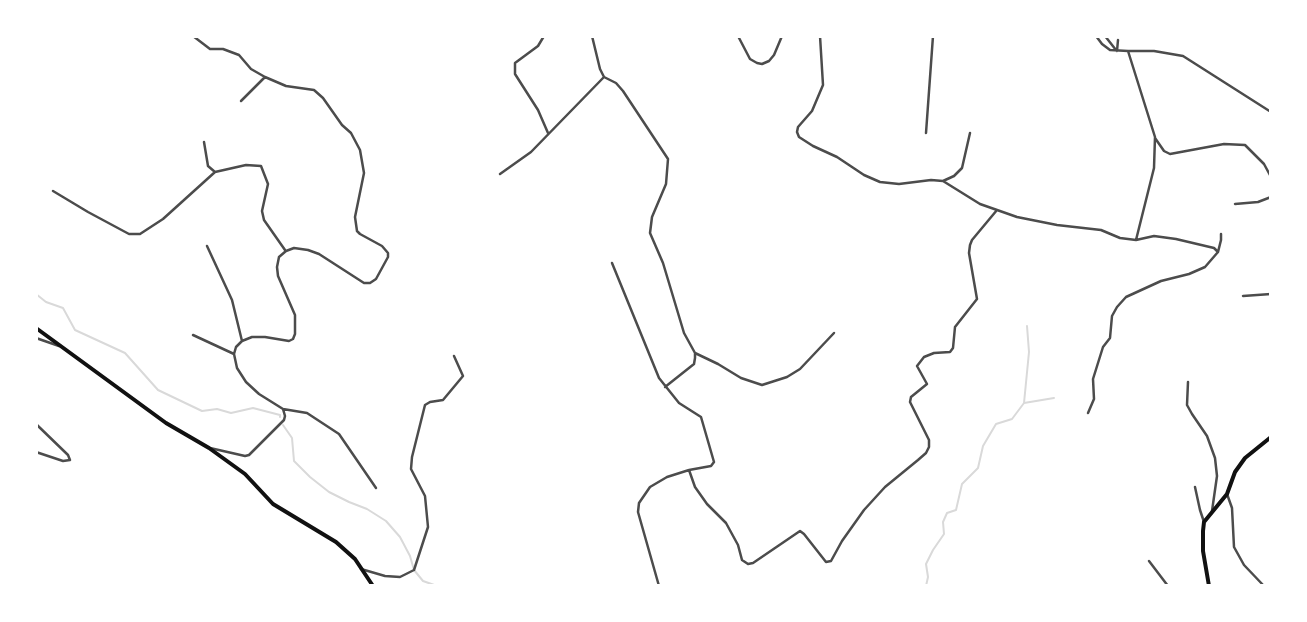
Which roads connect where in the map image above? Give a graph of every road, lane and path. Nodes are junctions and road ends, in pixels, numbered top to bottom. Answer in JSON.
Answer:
{"nodes":[{"id":1,"x":193,"y":36,"type":"edge"},
{"id":2,"x":544,"y":36,"type":"edge"},
{"id":3,"x":592,"y":36,"type":"edge"},
{"id":4,"x":738,"y":36,"type":"edge"},
{"id":5,"x":782,"y":36,"type":"edge"},
{"id":6,"x":820,"y":36,"type":"edge"},
{"id":7,"x":933,"y":36,"type":"edge"},
{"id":8,"x":1096,"y":36,"type":"edge"},
{"id":9,"x":1105,"y":36,"type":"edge"},
{"id":10,"x":1118,"y":40,"type":"dead end"},
{"id":11,"x":1117,"y":51,"type":"junction"},
{"id":12,"x":1128,"y":52,"type":"junction"},
{"id":13,"x":265,"y":77,"type":"junction"},
{"id":14,"x":604,"y":77,"type":"junction"},
{"id":15,"x":241,"y":100,"type":"dead end"},
{"id":16,"x":1271,"y":112,"type":"edge"},
{"id":17,"x":548,"y":133,"type":"junction"},
{"id":18,"x":926,"y":133,"type":"dead end"},
{"id":19,"x":970,"y":133,"type":"dead end"},
{"id":20,"x":1155,"y":138,"type":"junction"},
{"id":21,"x":204,"y":142,"type":"dead end"},
{"id":22,"x":215,"y":172,"type":"junction"},
{"id":23,"x":500,"y":174,"type":"dead end"},
{"id":24,"x":1271,"y":177,"type":"edge"},
{"id":25,"x":943,"y":181,"type":"junction"},
{"id":26,"x":53,"y":191,"type":"dead end"},
{"id":27,"x":1271,"y":197,"type":"edge"},
{"id":28,"x":1235,"y":204,"type":"dead end"},
{"id":29,"x":997,"y":210,"type":"junction"},
{"id":30,"x":1221,"y":234,"type":"dead end"},
{"id":31,"x":1136,"y":240,"type":"junction"},
{"id":32,"x":207,"y":246,"type":"dead end"},
{"id":33,"x":286,"y":251,"type":"junction"},
{"id":34,"x":1218,"y":252,"type":"junction"},
{"id":35,"x":612,"y":263,"type":"dead end"},
{"id":36,"x":1271,"y":294,"type":"edge"},
{"id":37,"x":1242,"y":296,"type":"dead end"},
{"id":38,"x":36,"y":328,"type":"edge"},
{"id":39,"x":834,"y":333,"type":"dead end"},
{"id":40,"x":193,"y":335,"type":"dead end"},
{"id":41,"x":36,"y":338,"type":"edge"},
{"id":42,"x":242,"y":341,"type":"junction"},
{"id":43,"x":62,"y":347,"type":"junction"},
{"id":44,"x":695,"y":353,"type":"junction"},
{"id":45,"x":234,"y":354,"type":"junction"},
{"id":46,"x":454,"y":356,"type":"dead end"},
{"id":47,"x":1188,"y":382,"type":"dead end"},
{"id":48,"x":665,"y":387,"type":"junction"},
{"id":49,"x":283,"y":409,"type":"junction"},
{"id":50,"x":1088,"y":413,"type":"dead end"},
{"id":51,"x":36,"y":424,"type":"edge"},
{"id":52,"x":1271,"y":437,"type":"edge"},
{"id":53,"x":209,"y":448,"type":"junction"},
{"id":54,"x":36,"y":452,"type":"edge"},
{"id":55,"x":689,"y":470,"type":"junction"},
{"id":56,"x":1196,"y":487,"type":"dead end"},
{"id":57,"x":376,"y":488,"type":"dead end"},
{"id":58,"x":1227,"y":494,"type":"junction"},
{"id":59,"x":1212,"y":511,"type":"junction"},
{"id":60,"x":1204,"y":522,"type":"junction"},
{"id":61,"x":1149,"y":561,"type":"dead end"},
{"id":62,"x":361,"y":569,"type":"junction"},
{"id":63,"x":374,"y":586,"type":"edge"},
{"id":64,"x":659,"y":586,"type":"edge"},
{"id":65,"x":1168,"y":586,"type":"edge"},
{"id":66,"x":1208,"y":586,"type":"edge"},
{"id":67,"x":1264,"y":586,"type":"edge"}],
"edges":[{"from":1,"to":13,"type":"street"},
{"from":2,"to":17,"type":"street"},
{"from":3,"to":14,"type":"street"},
{"from":4,"to":5,"type":"street"},
{"from":6,"to":25,"type":"street"},
{"from":7,"to":18,"type":"street"},
{"from":8,"to":11,"type":"street"},
{"from":9,"to":11,"type":"street"},
{"from":10,"to":11,"type":"street"},
{"from":11,"to":12,"type":"street"},
{"from":12,"to":16,"type":"street"},
{"from":12,"to":20,"type":"street"},
{"from":13,"to":15,"type":"street"},
{"from":13,"to":33,"type":"street"},
{"from":14,"to":17,"type":"street"},
{"from":14,"to":44,"type":"street"},
{"from":17,"to":23,"type":"street"},
{"from":19,"to":25,"type":"street"},
{"from":20,"to":24,"type":"street"},
{"from":20,"to":31,"type":"street"},
{"from":21,"to":22,"type":"street"},
{"from":22,"to":26,"type":"street"},
{"from":22,"to":33,"type":"street"},
{"from":25,"to":29,"type":"street"},
{"from":27,"to":28,"type":"street"},
{"from":29,"to":31,"type":"street"},
{"from":29,"to":55,"type":"street"},
{"from":30,"to":34,"type":"street"},
{"from":31,"to":34,"type":"street"},
{"from":32,"to":42,"type":"street"},
{"from":33,"to":42,"type":"street"},
{"from":34,"to":50,"type":"street"},
{"from":35,"to":48,"type":"street"},
{"from":36,"to":37,"type":"street"},
{"from":38,"to":43,"type":"main road"},
{"from":39,"to":44,"type":"street"},
{"from":40,"to":45,"type":"street"},
{"from":41,"to":43,"type":"street"},
{"from":42,"to":45,"type":"street"},
{"from":43,"to":53,"type":"main road"},
{"from":44,"to":48,"type":"street"},
{"from":45,"to":49,"type":"street"},
{"from":46,"to":62,"type":"street"},
{"from":47,"to":59,"type":"street"},
{"from":48,"to":55,"type":"street"},
{"from":49,"to":53,"type":"street"},
{"from":49,"to":57,"type":"street"},
{"from":51,"to":54,"type":"street"},
{"from":52,"to":58,"type":"main road"},
{"from":53,"to":62,"type":"main road"},
{"from":55,"to":64,"type":"street"},
{"from":56,"to":60,"type":"street"},
{"from":58,"to":59,"type":"main road"},
{"from":58,"to":67,"type":"street"},
{"from":59,"to":60,"type":"main road"},
{"from":60,"to":66,"type":"main road"},
{"from":61,"to":65,"type":"street"},
{"from":62,"to":63,"type":"main road"}]}
